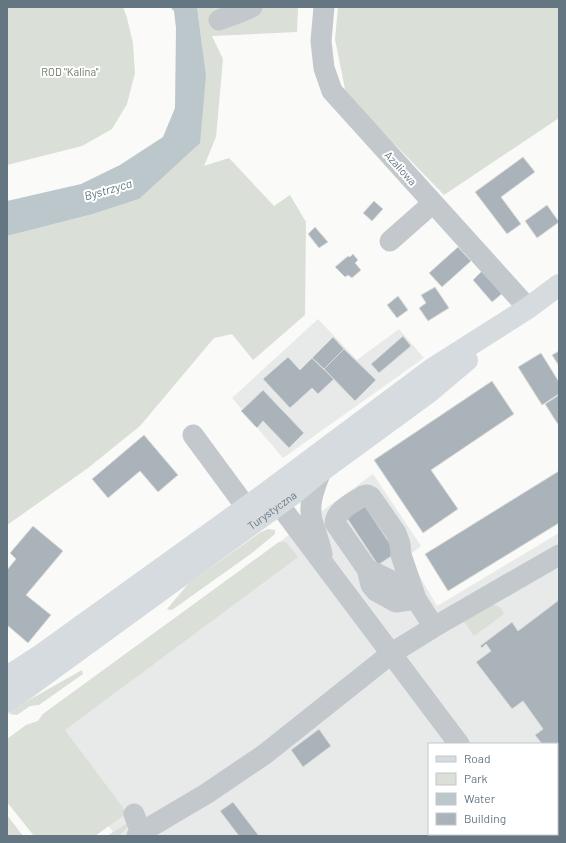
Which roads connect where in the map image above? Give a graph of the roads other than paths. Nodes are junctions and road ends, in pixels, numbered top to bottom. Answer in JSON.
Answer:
{"nodes":[{"id":1,"x":252,"y":7,"type":"edge"},
{"id":2,"x":324,"y":7,"type":"edge"},
{"id":3,"x":219,"y":20,"type":"dead end"},
{"id":4,"x":433,"y":203,"type":"junction"},
{"id":5,"x":390,"y":241,"type":"dead end"},
{"id":6,"x":559,"y":285,"type":"edge"},
{"id":7,"x":528,"y":308,"type":"junction"},
{"id":8,"x":193,"y":435,"type":"dead end"},
{"id":9,"x":322,"y":471,"type":"junction"},
{"id":10,"x":274,"y":497,"type":"junction"},
{"id":11,"x":246,"y":507,"type":"junction"},
{"id":12,"x":559,"y":555,"type":"edge"},
{"id":13,"x":323,"y":563,"type":"junction"},
{"id":14,"x":416,"y":599,"type":"junction"},
{"id":15,"x":434,"y":627,"type":"junction"},
{"id":16,"x":392,"y":653,"type":"junction"},
{"id":17,"x":7,"y":677,"type":"edge"},
{"id":18,"x":7,"y":702,"type":"edge"},
{"id":19,"x":458,"y":743,"type":"edge"},
{"id":20,"x":134,"y":814,"type":"dead end"},
{"id":21,"x":140,"y":835,"type":"edge"}],
"edges":[{"from":1,"to":3,"type":"street"},
{"from":2,"to":4,"type":"street","name":"Azaliowa"},
{"from":4,"to":5,"type":"street"},
{"from":4,"to":7,"type":"street","name":"Azaliowa"},
{"from":6,"to":7,"type":"main road","name":"Turystyczna"},
{"from":7,"to":9,"type":"main road","name":"Turystyczna"},
{"from":7,"to":10,"type":"main road","name":"Turystyczna"},
{"from":8,"to":11,"type":"street"},
{"from":9,"to":10,"type":"main road","name":"Turystyczna"},
{"from":9,"to":13,"type":"street"},
{"from":10,"to":11,"type":"main road","name":"Turystyczna"},
{"from":10,"to":13,"type":"street"},
{"from":10,"to":18,"type":"main road","name":"Turystyczna"},
{"from":11,"to":17,"type":"main road","name":"Turystyczna"},
{"from":12,"to":15,"type":"street"},
{"from":13,"to":16,"type":"street"},
{"from":14,"to":14,"type":"street"},
{"from":14,"to":15,"type":"street"},
{"from":15,"to":16,"type":"street"},
{"from":16,"to":19,"type":"street"},
{"from":16,"to":21,"type":"street"},
{"from":20,"to":21,"type":"street"}]}
